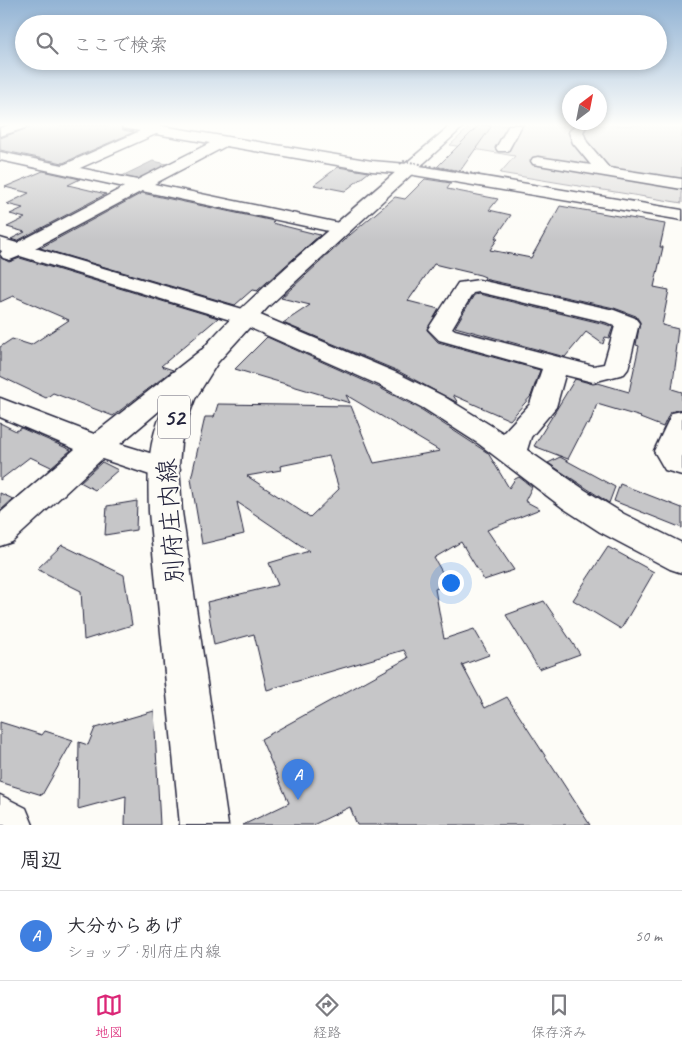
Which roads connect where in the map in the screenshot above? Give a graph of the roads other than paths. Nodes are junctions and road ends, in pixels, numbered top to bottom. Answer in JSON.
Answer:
{"nodes":[{"id":1,"x":34,"y":164,"type":"edge"},
{"id":2,"x":79,"y":164,"type":"edge"},
{"id":3,"x":182,"y":164,"type":"edge"},
{"id":4,"x":357,"y":164,"type":"edge"},
{"id":5,"x":407,"y":164,"type":"edge"},
{"id":6,"x":554,"y":164,"type":"edge"},
{"id":7,"x":598,"y":164,"type":"edge"},
{"id":8,"x":404,"y":166,"type":"junction"},
{"id":9,"x":64,"y":170,"type":"junction"},
{"id":10,"x":604,"y":171,"type":"junction"},
{"id":11,"x":682,"y":184,"type":"edge"},
{"id":12,"x":139,"y":186,"type":"junction"},
{"id":13,"x":682,"y":215,"type":"edge"},
{"id":14,"x":333,"y":227,"type":"dead end"},
{"id":15,"x":6,"y":251,"type":"edge"},
{"id":16,"x":245,"y":317,"type":"junction"},
{"id":17,"x":210,"y":355,"type":"junction"},
{"id":18,"x":556,"y":365,"type":"junction"},
{"id":19,"x":0,"y":408,"type":"edge"},
{"id":20,"x":682,"y":420,"type":"edge"},
{"id":21,"x":97,"y":447,"type":"junction"},
{"id":22,"x":512,"y":453,"type":"junction"},
{"id":23,"x":682,"y":464,"type":"edge"},
{"id":24,"x":165,"y":469,"type":"junction"},
{"id":25,"x":0,"y":533,"type":"edge"},
{"id":26,"x":682,"y":560,"type":"edge"},
{"id":27,"x":0,"y":819,"type":"edge"},
{"id":28,"x":9,"y":825,"type":"edge"},
{"id":29,"x":204,"y":825,"type":"edge"}],
"edges":[{"from":1,"to":9,"type":"street"},
{"from":2,"to":9,"type":"street"},
{"from":3,"to":12,"type":"street"},
{"from":4,"to":8,"type":"street"},
{"from":5,"to":8,"type":"street","name":"別府庄内線","number":"52"},
{"from":6,"to":10,"type":"street"},
{"from":7,"to":10,"type":"street"},
{"from":8,"to":13,"type":"street"},
{"from":8,"to":16,"type":"street","name":"別府庄内線","number":"52"},
{"from":9,"to":12,"type":"street"},
{"from":10,"to":11,"type":"street"},
{"from":12,"to":14,"type":"street"},
{"from":12,"to":15,"type":"street"},
{"from":15,"to":16,"type":"street"},
{"from":16,"to":17,"type":"street","name":"別府庄内線","number":"52"},
{"from":16,"to":22,"type":"street"},
{"from":17,"to":21,"type":"street"},
{"from":17,"to":24,"type":"street","name":"別府庄内線","number":"52"},
{"from":18,"to":18,"type":"street"},
{"from":18,"to":22,"type":"street"},
{"from":19,"to":21,"type":"street"},
{"from":20,"to":23,"type":"street"},
{"from":21,"to":24,"type":"street"},
{"from":21,"to":25,"type":"street"},
{"from":22,"to":26,"type":"street"},
{"from":24,"to":29,"type":"street","name":"別府庄内線","number":"52"},
{"from":27,"to":28,"type":"street"}]}
